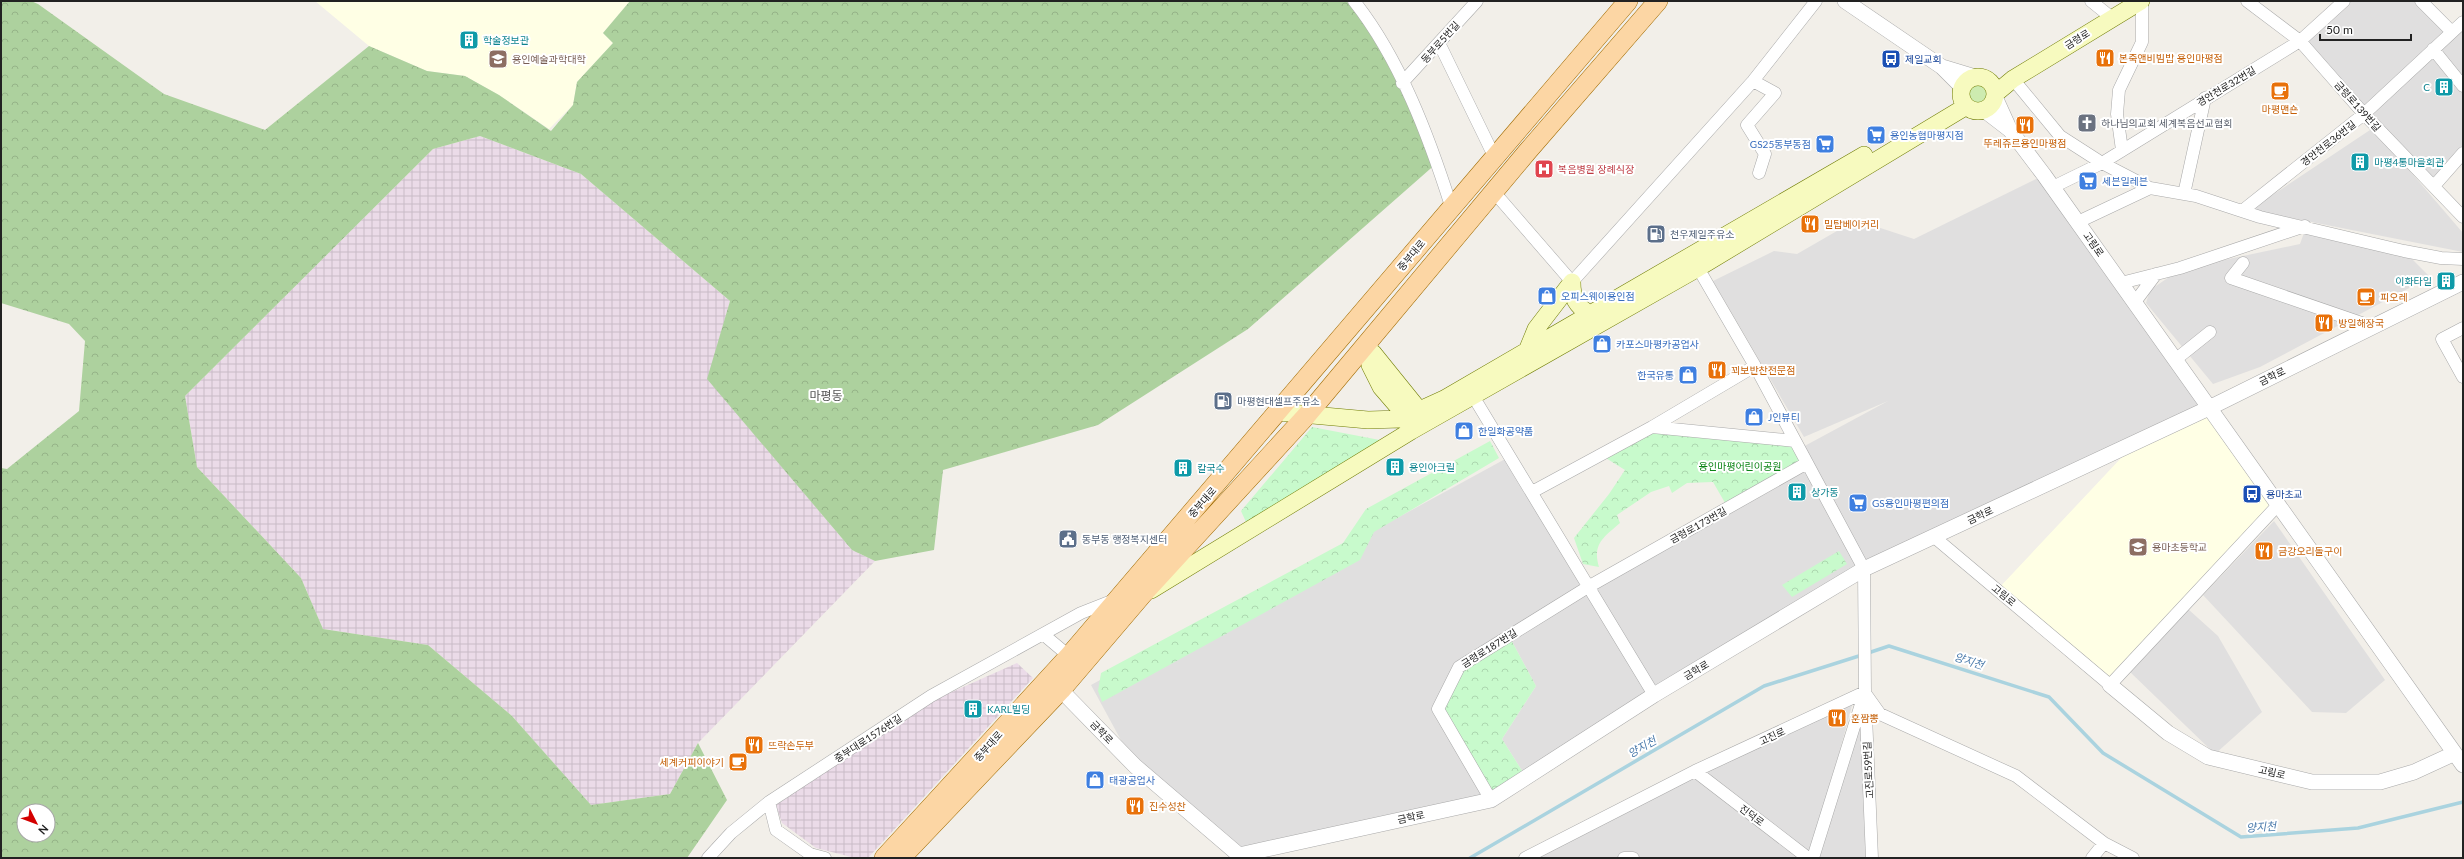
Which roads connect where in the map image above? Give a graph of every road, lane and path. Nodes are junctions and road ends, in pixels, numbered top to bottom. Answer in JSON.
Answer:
{"nodes":[{"id":1,"x":1354,"y":1,"type":"edge"},
{"id":2,"x":1477,"y":1,"type":"edge"},
{"id":3,"x":1628,"y":1,"type":"edge"},
{"id":4,"x":1658,"y":1,"type":"edge"},
{"id":5,"x":1816,"y":1,"type":"edge"},
{"id":6,"x":1845,"y":1,"type":"edge"},
{"id":7,"x":2091,"y":1,"type":"edge"},
{"id":8,"x":2141,"y":1,"type":"edge"},
{"id":9,"x":2247,"y":1,"type":"edge"},
{"id":10,"x":2344,"y":1,"type":"edge"},
{"id":11,"x":2421,"y":1,"type":"edge"},
{"id":12,"x":2112,"y":18,"type":"junction"},
{"id":13,"x":2463,"y":22,"type":"edge"},
{"id":14,"x":2452,"y":32,"type":"junction"},
{"id":15,"x":2300,"y":41,"type":"junction"},
{"id":16,"x":1439,"y":43,"type":"junction"},
{"id":17,"x":2433,"y":49,"type":"junction"},
{"id":18,"x":2013,"y":79,"type":"junction"},
{"id":19,"x":1753,"y":81,"type":"junction"},
{"id":20,"x":1402,"y":83,"type":"junction"},
{"id":21,"x":2463,"y":86,"type":"edge"},
{"id":22,"x":1969,"y":89,"type":"junction"},
{"id":23,"x":1995,"y":95,"type":"junction"},
{"id":24,"x":2209,"y":96,"type":"junction"},
{"id":25,"x":1984,"y":110,"type":"junction"},
{"id":26,"x":2364,"y":114,"type":"junction"},
{"id":27,"x":2010,"y":130,"type":"junction"},
{"id":28,"x":2122,"y":150,"type":"junction"},
{"id":29,"x":2463,"y":153,"type":"edge"},
{"id":30,"x":1494,"y":156,"type":"junction"},
{"id":31,"x":2102,"y":163,"type":"junction"},
{"id":32,"x":1759,"y":172,"type":"dead end"},
{"id":33,"x":2434,"y":186,"type":"junction"},
{"id":34,"x":2053,"y":187,"type":"junction"},
{"id":35,"x":2150,"y":188,"type":"junction"},
{"id":36,"x":1494,"y":192,"type":"junction"},
{"id":37,"x":2184,"y":194,"type":"junction"},
{"id":38,"x":1451,"y":206,"type":"junction"},
{"id":39,"x":2242,"y":211,"type":"junction"},
{"id":40,"x":2463,"y":217,"type":"edge"},
{"id":41,"x":2078,"y":222,"type":"junction"},
{"id":42,"x":2306,"y":226,"type":"junction"},
{"id":43,"x":2463,"y":259,"type":"edge"},
{"id":44,"x":1695,"y":262,"type":"junction"},
{"id":45,"x":2243,"y":263,"type":"dead end"},
{"id":46,"x":2156,"y":274,"type":"junction"},
{"id":47,"x":1572,"y":282,"type":"junction"},
{"id":48,"x":2463,"y":282,"type":"edge"},
{"id":49,"x":2121,"y":283,"type":"junction"},
{"id":50,"x":2135,"y":302,"type":"junction"},
{"id":51,"x":1590,"y":314,"type":"junction"},
{"id":52,"x":2373,"y":327,"type":"junction"},
{"id":53,"x":2463,"y":328,"type":"edge"},
{"id":54,"x":2210,"y":332,"type":"dead end"},
{"id":55,"x":1369,"y":343,"type":"junction"},
{"id":56,"x":1527,"y":351,"type":"junction"},
{"id":57,"x":2175,"y":360,"type":"junction"},
{"id":58,"x":2460,"y":361,"type":"edge"},
{"id":59,"x":1755,"y":366,"type":"junction"},
{"id":60,"x":2463,"y":377,"type":"edge"},
{"id":61,"x":1473,"y":396,"type":"junction"},
{"id":62,"x":2209,"y":408,"type":"junction"},
{"id":63,"x":1279,"y":412,"type":"junction"},
{"id":64,"x":1413,"y":413,"type":"junction"},
{"id":65,"x":1307,"y":415,"type":"junction"},
{"id":66,"x":1652,"y":427,"type":"junction"},
{"id":67,"x":1795,"y":441,"type":"junction"},
{"id":68,"x":1807,"y":463,"type":"junction"},
{"id":69,"x":1532,"y":492,"type":"junction"},
{"id":70,"x":2278,"y":505,"type":"junction"},
{"id":71,"x":1933,"y":536,"type":"junction"},
{"id":72,"x":1864,"y":569,"type":"junction"},
{"id":73,"x":1588,"y":587,"type":"junction"},
{"id":74,"x":1142,"y":595,"type":"junction"},
{"id":75,"x":1119,"y":598,"type":"junction"},
{"id":76,"x":1044,"y":635,"type":"junction"},
{"id":77,"x":1069,"y":656,"type":"junction"},
{"id":78,"x":1055,"y":684,"type":"junction"},
{"id":79,"x":2110,"y":685,"type":"junction"},
{"id":80,"x":1865,"y":688,"type":"junction"},
{"id":81,"x":1654,"y":695,"type":"junction"},
{"id":82,"x":2458,"y":760,"type":"edge"},
{"id":83,"x":1695,"y":771,"type":"junction"},
{"id":84,"x":1491,"y":800,"type":"junction"},
{"id":85,"x":769,"y":802,"type":"junction"},
{"id":86,"x":2104,"y":843,"type":"junction"},
{"id":87,"x":708,"y":858,"type":"edge"},
{"id":88,"x":825,"y":858,"type":"edge"},
{"id":89,"x":884,"y":858,"type":"edge"},
{"id":90,"x":901,"y":858,"type":"edge"},
{"id":91,"x":1525,"y":858,"type":"edge"},
{"id":92,"x":1624,"y":858,"type":"edge"},
{"id":93,"x":1633,"y":858,"type":"edge"},
{"id":94,"x":1808,"y":858,"type":"edge"},
{"id":95,"x":1813,"y":858,"type":"edge"},
{"id":96,"x":1872,"y":858,"type":"edge"},
{"id":97,"x":2092,"y":858,"type":"edge"},
{"id":98,"x":2133,"y":858,"type":"edge"}],
"edges":[{"from":1,"to":20,"type":"street"},
{"from":2,"to":16,"type":"street","name":"동부로5번길"},
{"from":3,"to":30,"type":"main road","name":"중부대로"},
{"from":4,"to":36,"type":"main road","name":"중부대로"},
{"from":5,"to":19,"type":"street"},
{"from":6,"to":22,"type":"street"},
{"from":7,"to":12,"type":"street"},
{"from":8,"to":12,"type":"main road","name":"금령로"},
{"from":8,"to":28,"type":"street"},
{"from":9,"to":15,"type":"street","name":"금령로139번길"},
{"from":10,"to":15,"type":"street","name":"경안천로32번길"},
{"from":11,"to":14,"type":"street"},
{"from":12,"to":18,"type":"main road","name":"금령로"},
{"from":13,"to":14,"type":"street","name":"경안천로36번길"},
{"from":14,"to":17,"type":"street","name":"경안천로36번길"},
{"from":15,"to":24,"type":"street","name":"경안천로32번길"},
{"from":15,"to":26,"type":"street","name":"금령로139번길"},
{"from":16,"to":20,"type":"street","name":"동부로5번길"},
{"from":16,"to":30,"type":"street"},
{"from":17,"to":21,"type":"street"},
{"from":17,"to":26,"type":"street","name":"경안천로36번길"},
{"from":18,"to":22,"type":"main road"},
{"from":18,"to":23,"type":"main road","name":"금령로"},
{"from":18,"to":31,"type":"street"},
{"from":19,"to":32,"type":"street"},
{"from":19,"to":47,"type":"street"},
{"from":20,"to":38,"type":"street"},
{"from":22,"to":23,"type":"main road"},
{"from":22,"to":25,"type":"main road"},
{"from":22,"to":44,"type":"main road"},
{"from":23,"to":25,"type":"main road","name":"금령로"},
{"from":23,"to":27,"type":"street","name":"고림로"},
{"from":24,"to":28,"type":"street","name":"경안천로32번길"},
{"from":24,"to":37,"type":"street"},
{"from":25,"to":27,"type":"street","name":"고림로"},
{"from":26,"to":33,"type":"street","name":"금령로139번길"},
{"from":26,"to":39,"type":"street","name":"경안천로36번길"},
{"from":27,"to":34,"type":"street","name":"고림로"},
{"from":28,"to":31,"type":"street","name":"경안천로32번길"},
{"from":29,"to":33,"type":"street"},
{"from":30,"to":38,"type":"main road","name":"중부대로"},
{"from":31,"to":34,"type":"street","name":"경안천로32번길"},
{"from":31,"to":35,"type":"street"},
{"from":33,"to":40,"type":"street","name":"금령로139번길"},
{"from":34,"to":41,"type":"street","name":"고림로"},
{"from":35,"to":37,"type":"street"},
{"from":35,"to":41,"type":"street"},
{"from":36,"to":47,"type":"street"},
{"from":36,"to":55,"type":"main road","name":"중부대로"},
{"from":37,"to":39,"type":"street"},
{"from":38,"to":63,"type":"main road","name":"중부대로"},
{"from":39,"to":42,"type":"street"},
{"from":41,"to":49,"type":"street","name":"고림로"},
{"from":42,"to":43,"type":"street"},
{"from":42,"to":46,"type":"street"},
{"from":44,"to":51,"type":"main road"},
{"from":44,"to":59,"type":"street"},
{"from":44,"to":61,"type":"main road"},
{"from":45,"to":52,"type":"street"},
{"from":46,"to":49,"type":"street"},
{"from":46,"to":50,"type":"street"},
{"from":47,"to":51,"type":"main road"},
{"from":47,"to":56,"type":"main road"},
{"from":48,"to":52,"type":"street","name":"금학로"},
{"from":49,"to":50,"type":"street","name":"고림로"},
{"from":50,"to":57,"type":"street","name":"고림로"},
{"from":51,"to":56,"type":"main road"},
{"from":52,"to":62,"type":"street","name":"금학로"},
{"from":53,"to":58,"type":"street"},
{"from":54,"to":57,"type":"street"},
{"from":55,"to":64,"type":"main road"},
{"from":55,"to":65,"type":"main road","name":"중부대로"},
{"from":56,"to":64,"type":"main road"},
{"from":57,"to":62,"type":"street","name":"고림로"},
{"from":58,"to":60,"type":"street"},
{"from":59,"to":66,"type":"street"},
{"from":59,"to":67,"type":"street"},
{"from":61,"to":69,"type":"street"},
{"from":61,"to":74,"type":"main road"},
{"from":62,"to":70,"type":"street","name":"고림로"},
{"from":62,"to":71,"type":"street","name":"금학로"},
{"from":63,"to":65,"type":"main road"},
{"from":63,"to":75,"type":"main road","name":"중부대로"},
{"from":64,"to":65,"type":"main road"},
{"from":65,"to":74,"type":"main road","name":"중부대로"},
{"from":66,"to":67,"type":"street"},
{"from":66,"to":69,"type":"street"},
{"from":67,"to":68,"type":"street"},
{"from":68,"to":72,"type":"street"},
{"from":68,"to":73,"type":"street","name":"금령로173번길"},
{"from":69,"to":73,"type":"street"},
{"from":70,"to":79,"type":"street"},
{"from":70,"to":82,"type":"street","name":"고림로"},
{"from":71,"to":72,"type":"street","name":"금학로"},
{"from":71,"to":79,"type":"street","name":"고림로"},
{"from":72,"to":80,"type":"street","name":"고진로59번길"},
{"from":72,"to":81,"type":"street","name":"금학로"},
{"from":73,"to":81,"type":"street"},
{"from":73,"to":84,"type":"street","name":"금령로187번길"},
{"from":74,"to":78,"type":"main road","name":"중부대로"},
{"from":75,"to":76,"type":"street","name":"중부대로1576번길"},
{"from":75,"to":77,"type":"main road","name":"중부대로"},
{"from":76,"to":77,"type":"street"},
{"from":76,"to":85,"type":"street","name":"중부대로1576번길"},
{"from":77,"to":78,"type":"main road","name":"중부대로"},
{"from":78,"to":84,"type":"street","name":"금학로"},
{"from":78,"to":89,"type":"main road","name":"중부대로"},
{"from":78,"to":90,"type":"main road","name":"중부대로"},
{"from":79,"to":82,"type":"street","name":"고림로"},
{"from":80,"to":83,"type":"street","name":"고진로"},
{"from":80,"to":86,"type":"street"},
{"from":80,"to":95,"type":"street"},
{"from":80,"to":96,"type":"street","name":"고진로59번길"},
{"from":81,"to":84,"type":"street","name":"금학로"},
{"from":83,"to":91,"type":"street","name":"고진로"},
{"from":83,"to":94,"type":"street","name":"진덕로"},
{"from":85,"to":87,"type":"street","name":"중부대로1576번길"},
{"from":85,"to":88,"type":"street"},
{"from":86,"to":97,"type":"street"},
{"from":86,"to":98,"type":"street"},
{"from":92,"to":93,"type":"street"}]}
